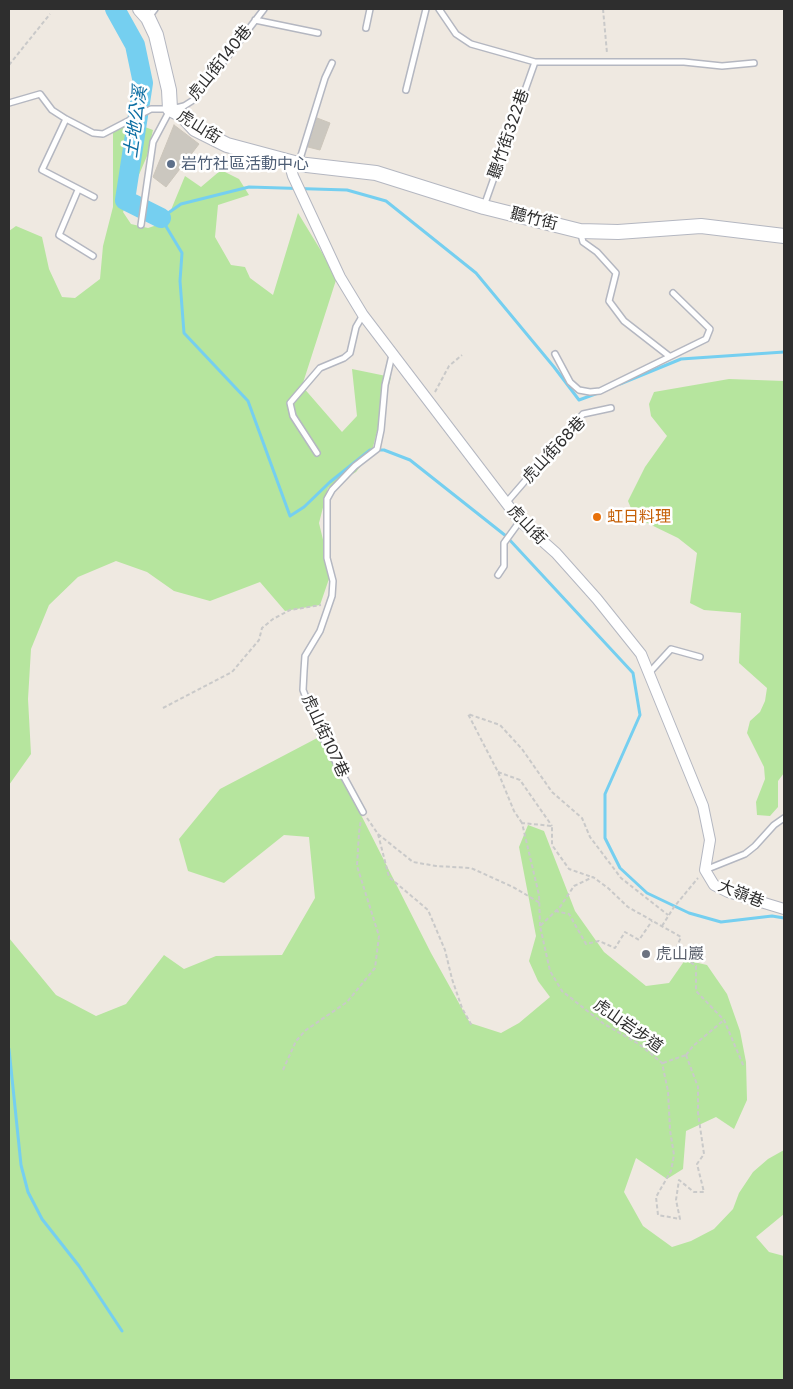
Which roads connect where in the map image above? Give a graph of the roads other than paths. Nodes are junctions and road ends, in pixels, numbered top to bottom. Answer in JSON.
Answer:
{"nodes":[{"id":1,"x":264,"y":9,"type":"edge"},
{"id":2,"x":370,"y":9,"type":"edge"},
{"id":3,"x":426,"y":9,"type":"edge"},
{"id":4,"x":439,"y":9,"type":"edge"},
{"id":5,"x":148,"y":12,"type":"edge"},
{"id":6,"x":256,"y":20,"type":"junction"},
{"id":7,"x":366,"y":28,"type":"dead end"},
{"id":8,"x":318,"y":33,"type":"dead end"},
{"id":9,"x":535,"y":62,"type":"junction"},
{"id":10,"x":332,"y":63,"type":"dead end"},
{"id":11,"x":754,"y":63,"type":"dead end"},
{"id":12,"x":406,"y":90,"type":"dead end"},
{"id":13,"x":9,"y":103,"type":"edge"},
{"id":14,"x":170,"y":109,"type":"junction"},
{"id":15,"x":66,"y":120,"type":"junction"},
{"id":16,"x":294,"y":167,"type":"junction"},
{"id":17,"x":78,"y":190,"type":"junction"},
{"id":18,"x":94,"y":197,"type":"dead end"},
{"id":19,"x":484,"y":207,"type":"junction"},
{"id":20,"x":140,"y":225,"type":"dead end"},
{"id":21,"x":580,"y":231,"type":"junction"},
{"id":22,"x":784,"y":236,"type":"edge"},
{"id":23,"x":93,"y":256,"type":"dead end"},
{"id":24,"x":673,"y":293,"type":"dead end"},
{"id":25,"x":362,"y":315,"type":"junction"},
{"id":26,"x":392,"y":354,"type":"junction"},
{"id":27,"x":555,"y":354,"type":"dead end"},
{"id":28,"x":669,"y":356,"type":"junction"},
{"id":29,"x":610,"y":408,"type":"dead end"},
{"id":30,"x":317,"y":453,"type":"dead end"},
{"id":31,"x":506,"y":503,"type":"junction"},
{"id":32,"x":520,"y":521,"type":"junction"},
{"id":33,"x":498,"y":576,"type":"dead end"},
{"id":34,"x":700,"y":656,"type":"dead end"},
{"id":35,"x":649,"y":673,"type":"junction"},
{"id":36,"x":363,"y":812,"type":"road end"},
{"id":37,"x":784,"y":818,"type":"edge"},
{"id":38,"x":705,"y":870,"type":"junction"},
{"id":39,"x":784,"y":909,"type":"edge"}],
"edges":[{"from":1,"to":6,"type":"lane","name":"虎山街140巷"},
{"from":2,"to":7,"type":"lane"},
{"from":3,"to":12,"type":"lane"},
{"from":4,"to":9,"type":"lane"},
{"from":5,"to":14,"type":"street","name":"虎山街"},
{"from":6,"to":8,"type":"lane"},
{"from":6,"to":14,"type":"lane","name":"虎山街140巷"},
{"from":9,"to":11,"type":"lane"},
{"from":9,"to":19,"type":"lane","name":"聽竹街322巷"},
{"from":10,"to":16,"type":"lane"},
{"from":13,"to":15,"type":"lane"},
{"from":14,"to":15,"type":"lane"},
{"from":14,"to":16,"type":"street","name":"虎山街"},
{"from":14,"to":20,"type":"lane"},
{"from":15,"to":17,"type":"lane"},
{"from":16,"to":19,"type":"street","name":"聽竹街"},
{"from":16,"to":25,"type":"street","name":"虎山街"},
{"from":17,"to":18,"type":"lane"},
{"from":17,"to":23,"type":"lane"},
{"from":19,"to":21,"type":"street","name":"聽竹街"},
{"from":21,"to":22,"type":"street","name":"聽竹街"},
{"from":21,"to":28,"type":"lane"},
{"from":24,"to":28,"type":"lane"},
{"from":25,"to":26,"type":"street","name":"虎山街"},
{"from":25,"to":30,"type":"lane"},
{"from":26,"to":31,"type":"street","name":"虎山街"},
{"from":26,"to":36,"type":"lane","name":"虎山街107巷"},
{"from":27,"to":28,"type":"lane"},
{"from":29,"to":31,"type":"lane","name":"虎山街68巷"},
{"from":31,"to":32,"type":"street","name":"虎山街"},
{"from":32,"to":33,"type":"lane"},
{"from":32,"to":35,"type":"street","name":"虎山街"},
{"from":34,"to":35,"type":"lane"},
{"from":35,"to":38,"type":"street","name":"虎山街"},
{"from":37,"to":38,"type":"lane"},
{"from":38,"to":39,"type":"street","name":"大嶺巷"}]}
